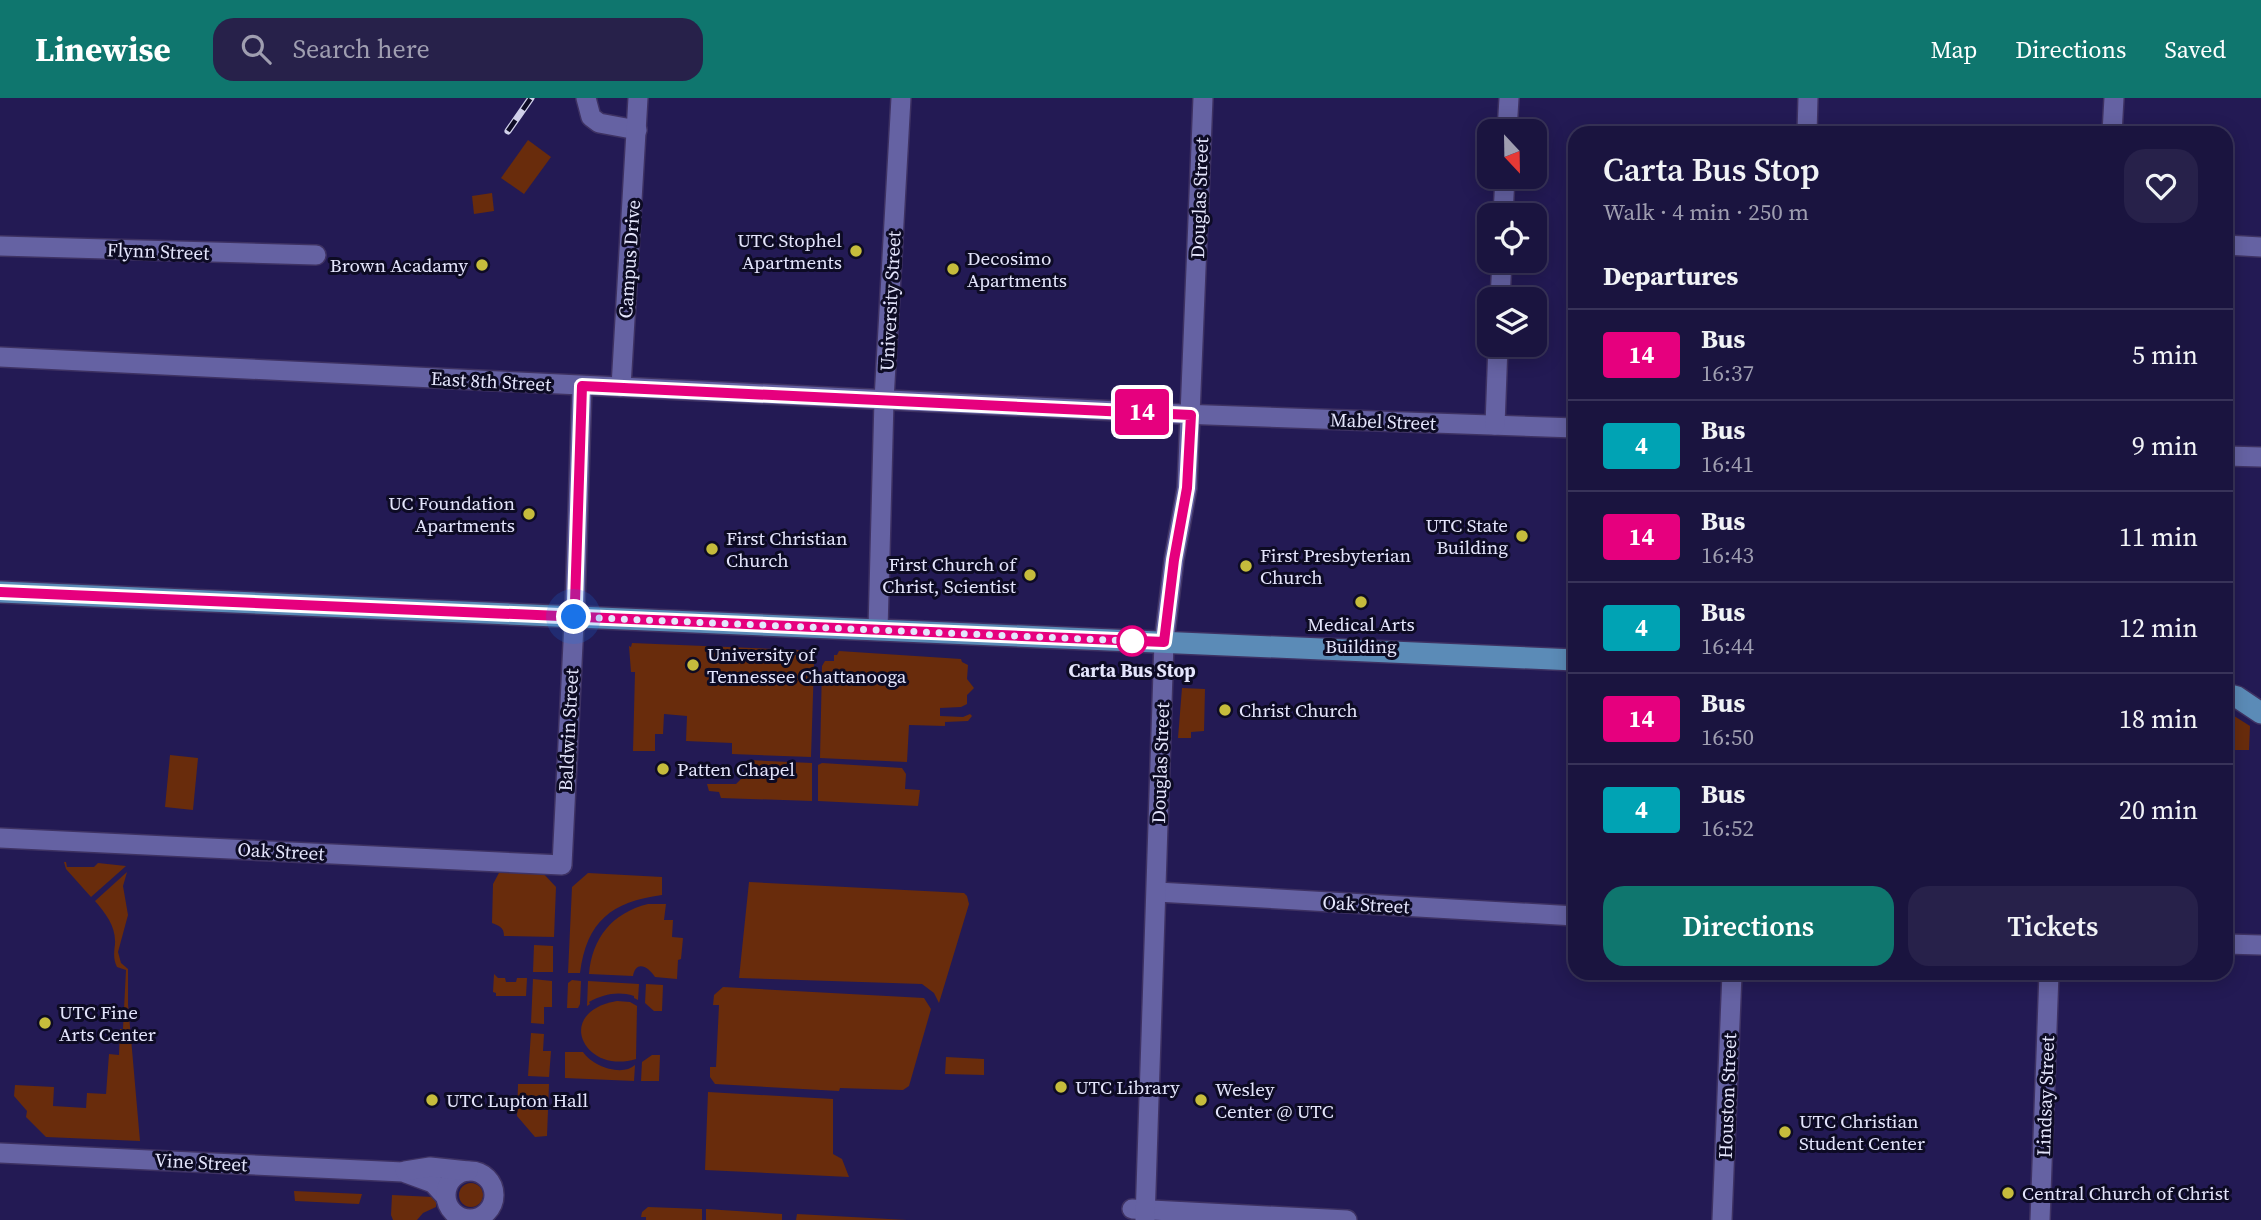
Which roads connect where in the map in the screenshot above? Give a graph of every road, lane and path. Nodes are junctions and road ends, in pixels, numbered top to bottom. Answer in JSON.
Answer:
{"nodes":[{"id":1,"x":586,"y":98,"type":"edge"},
{"id":2,"x":638,"y":98,"type":"edge"},
{"id":3,"x":901,"y":98,"type":"edge"},
{"id":4,"x":1203,"y":98,"type":"edge"},
{"id":5,"x":1509,"y":98,"type":"edge"},
{"id":6,"x":1808,"y":98,"type":"edge"},
{"id":7,"x":2114,"y":98,"type":"edge"},
{"id":8,"x":1508,"y":119,"type":"edge"},
{"id":9,"x":1807,"y":126,"type":"edge"},
{"id":10,"x":2112,"y":126,"type":"edge"},
{"id":11,"x":637,"y":130,"type":"junction"},
{"id":12,"x":2233,"y":245,"type":"edge"},
{"id":13,"x":0,"y":246,"type":"edge"},
{"id":14,"x":2261,"y":247,"type":"edge"},
{"id":15,"x":316,"y":255,"type":"dead end"},
{"id":16,"x":0,"y":357,"type":"edge"},
{"id":17,"x":1497,"y":357,"type":"edge"},
{"id":18,"x":582,"y":386,"type":"junction"},
{"id":19,"x":621,"y":387,"type":"junction"},
{"id":20,"x":884,"y":400,"type":"junction"},
{"id":21,"x":1191,"y":415,"type":"junction"},
{"id":22,"x":1494,"y":425,"type":"junction"},
{"id":23,"x":1568,"y":428,"type":"edge"},
{"id":24,"x":2233,"y":456,"type":"edge"},
{"id":25,"x":2261,"y":457,"type":"edge"},
{"id":26,"x":0,"y":592,"type":"edge"},
{"id":27,"x":574,"y":617,"type":"junction"},
{"id":28,"x":878,"y":630,"type":"junction"},
{"id":29,"x":1164,"y":642,"type":"junction"},
{"id":30,"x":1568,"y":660,"type":"edge"},
{"id":31,"x":2233,"y":696,"type":"edge"},
{"id":32,"x":2261,"y":713,"type":"edge"},
{"id":33,"x":0,"y":838,"type":"edge"},
{"id":34,"x":562,"y":864,"type":"joint"},
{"id":35,"x":1157,"y":892,"type":"junction"},
{"id":36,"x":1568,"y":916,"type":"edge"},
{"id":37,"x":2233,"y":944,"type":"edge"},
{"id":38,"x":2261,"y":946,"type":"edge"},
{"id":39,"x":1732,"y":980,"type":"edge"},
{"id":40,"x":2049,"y":980,"type":"edge"},
{"id":41,"x":0,"y":1153,"type":"edge"},
{"id":42,"x":470,"y":1171,"type":"junction"},
{"id":43,"x":403,"y":1172,"type":"junction"},
{"id":44,"x":445,"y":1196,"type":"junction"},
{"id":45,"x":1140,"y":1213,"type":"edge"},
{"id":46,"x":1348,"y":1220,"type":"edge"},
{"id":47,"x":1722,"y":1220,"type":"edge"},
{"id":48,"x":2040,"y":1220,"type":"edge"}],
"edges":[{"from":1,"to":11,"type":"street"},
{"from":2,"to":11,"type":"street","name":"Campus Drive"},
{"from":3,"to":20,"type":"street","name":"University Street"},
{"from":4,"to":21,"type":"street","name":"Douglas Street"},
{"from":5,"to":8,"type":"street"},
{"from":6,"to":9,"type":"street"},
{"from":7,"to":10,"type":"street"},
{"from":11,"to":19,"type":"street","name":"Campus Drive"},
{"from":12,"to":14,"type":"street"},
{"from":13,"to":15,"type":"street","name":"Flynn Street"},
{"from":16,"to":18,"type":"street","name":"East 8th Street"},
{"from":17,"to":22,"type":"street"},
{"from":18,"to":19,"type":"street","name":"East 8th Street"},
{"from":18,"to":27,"type":"street","name":"Baldwin Street"},
{"from":19,"to":20,"type":"street","name":"East 8th Street"},
{"from":20,"to":21,"type":"street","name":"East 8th Street"},
{"from":20,"to":28,"type":"street","name":"University Street"},
{"from":21,"to":22,"type":"street","name":"Mabel Street"},
{"from":21,"to":29,"type":"street","name":"Douglas Street"},
{"from":22,"to":23,"type":"street"},
{"from":24,"to":25,"type":"street"},
{"from":26,"to":27,"type":"main road"},
{"from":27,"to":28,"type":"main road"},
{"from":27,"to":34,"type":"street","name":"Baldwin Street"},
{"from":28,"to":29,"type":"main road"},
{"from":29,"to":30,"type":"main road"},
{"from":29,"to":35,"type":"street","name":"Douglas Street"},
{"from":31,"to":32,"type":"main road"},
{"from":33,"to":34,"type":"street","name":"Oak Street"},
{"from":35,"to":36,"type":"street","name":"Oak Street"},
{"from":35,"to":45,"type":"street","name":"Douglas Street"},
{"from":37,"to":38,"type":"street"},
{"from":39,"to":47,"type":"street","name":"Houston Street"},
{"from":40,"to":48,"type":"street","name":"Lindsay Street"},
{"from":41,"to":43,"type":"street","name":"Vine Street"},
{"from":42,"to":43,"type":"street","name":"Vine Street"},
{"from":42,"to":44,"type":"street"},
{"from":42,"to":44,"type":"street","name":"Vine Street"},
{"from":43,"to":44,"type":"street","name":"Vine Street"},
{"from":45,"to":46,"type":"street"}]}
